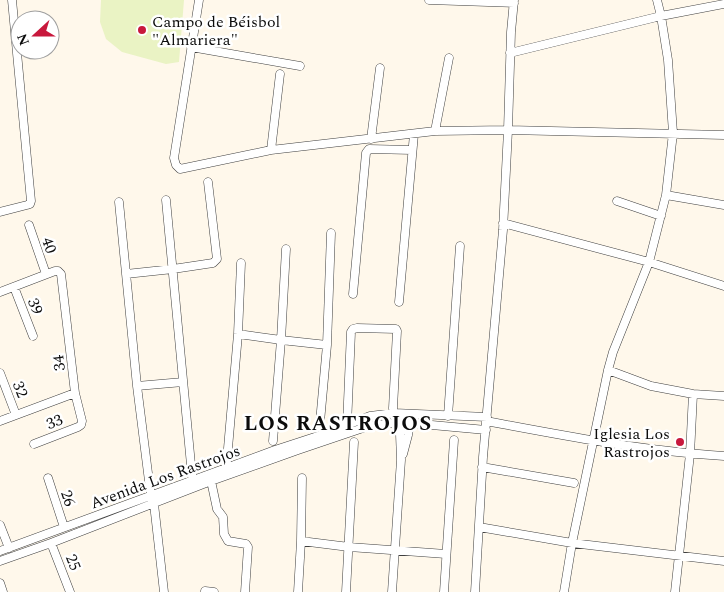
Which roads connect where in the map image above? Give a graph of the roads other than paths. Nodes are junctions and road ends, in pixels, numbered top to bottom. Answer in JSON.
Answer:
{"nodes":[{"id":1,"x":12,"y":0,"type":"edge"},
{"id":2,"x":198,"y":0,"type":"edge"},
{"id":3,"x":429,"y":0,"type":"edge"},
{"id":4,"x":657,"y":0,"type":"edge"},
{"id":5,"x":514,"y":2,"type":"edge"},
{"id":6,"x":701,"y":4,"type":"edge"},
{"id":7,"x":724,"y":4,"type":"edge"},
{"id":8,"x":661,"y":16,"type":"junction"},
{"id":9,"x":192,"y":47,"type":"junction"},
{"id":10,"x":510,"y":54,"type":"junction"},
{"id":11,"x":449,"y":58,"type":"dead end"},
{"id":12,"x":300,"y":66,"type":"dead end"},
{"id":13,"x":380,"y":68,"type":"dead end"},
{"id":14,"x":280,"y":74,"type":"dead end"},
{"id":15,"x":508,"y":130,"type":"junction"},
{"id":16,"x":435,"y":131,"type":"junction"},
{"id":17,"x":673,"y":133,"type":"junction"},
{"id":18,"x":414,"y":134,"type":"junction"},
{"id":19,"x":724,"y":134,"type":"edge"},
{"id":20,"x":371,"y":139,"type":"junction"},
{"id":21,"x":271,"y":150,"type":"junction"},
{"id":22,"x":412,"y":150,"type":"junction"},
{"id":23,"x":208,"y":182,"type":"dead end"},
{"id":24,"x":666,"y":195,"type":"junction"},
{"id":25,"x":166,"y":200,"type":"dead end"},
{"id":26,"x":617,"y":201,"type":"dead end"},
{"id":27,"x":119,"y":202,"type":"dead end"},
{"id":28,"x":724,"y":205,"type":"edge"},
{"id":29,"x":0,"y":212,"type":"edge"},
{"id":30,"x":661,"y":216,"type":"junction"},
{"id":31,"x":503,"y":223,"type":"junction"},
{"id":32,"x":29,"y":225,"type":"dead end"},
{"id":33,"x":332,"y":233,"type":"dead end"},
{"id":34,"x":460,"y":246,"type":"dead end"},
{"id":35,"x":286,"y":249,"type":"dead end"},
{"id":36,"x":649,"y":262,"type":"junction"},
{"id":37,"x":241,"y":263,"type":"dead end"},
{"id":38,"x":172,"y":269,"type":"junction"},
{"id":39,"x":46,"y":274,"type":"junction"},
{"id":40,"x":126,"y":274,"type":"junction"},
{"id":41,"x":724,"y":286,"type":"edge"},
{"id":42,"x":14,"y":287,"type":"junction"},
{"id":43,"x":0,"y":292,"type":"edge"},
{"id":44,"x":353,"y":294,"type":"dead end"},
{"id":45,"x":399,"y":302,"type":"dead end"},
{"id":46,"x":238,"y":334,"type":"junction"},
{"id":47,"x":33,"y":336,"type":"dead end"},
{"id":48,"x":281,"y":340,"type":"junction"},
{"id":49,"x":327,"y":344,"type":"junction"},
{"id":50,"x":608,"y":370,"type":"junction"},
{"id":51,"x":0,"y":373,"type":"edge"},
{"id":52,"x":183,"y":382,"type":"junction"},
{"id":53,"x":138,"y":386,"type":"junction"},
{"id":54,"x":75,"y":393,"type":"junction"},
{"id":55,"x":694,"y":394,"type":"junction"},
{"id":56,"x":724,"y":396,"type":"edge"},
{"id":57,"x":394,"y":414,"type":"junction"},
{"id":58,"x":407,"y":414,"type":"junction"},
{"id":59,"x":16,"y":415,"type":"junction"},
{"id":60,"x":448,"y":416,"type":"junction"},
{"id":61,"x":487,"y":419,"type":"junction"},
{"id":62,"x":0,"y":421,"type":"edge"},
{"id":63,"x":320,"y":422,"type":"dead end"},
{"id":64,"x":402,"y":423,"type":"junction"},
{"id":65,"x":347,"y":424,"type":"junction"},
{"id":66,"x":486,"y":430,"type":"junction"},
{"id":67,"x":454,"y":440,"type":"dead end"},
{"id":68,"x":273,"y":441,"type":"dead end"},
{"id":69,"x":593,"y":441,"type":"junction"},
{"id":70,"x":354,"y":442,"type":"dead end"},
{"id":71,"x":34,"y":444,"type":"dead end"},
{"id":72,"x":690,"y":454,"type":"junction"},
{"id":73,"x":724,"y":456,"type":"edge"},
{"id":74,"x":482,"y":467,"type":"junction"},
{"id":75,"x":227,"y":472,"type":"junction"},
{"id":76,"x":211,"y":477,"type":"junction"},
{"id":77,"x":48,"y":478,"type":"dead end"},
{"id":78,"x":302,"y":478,"type":"dead end"},
{"id":79,"x":574,"y":483,"type":"dead end"},
{"id":80,"x":193,"y":484,"type":"junction"},
{"id":81,"x":152,"y":495,"type":"junction"},
{"id":82,"x":154,"y":504,"type":"junction"},
{"id":83,"x":0,"y":525,"type":"edge"},
{"id":84,"x":64,"y":527,"type":"junction"},
{"id":85,"x":478,"y":527,"type":"junction"},
{"id":86,"x":301,"y":541,"type":"junction"},
{"id":87,"x":51,"y":543,"type":"junction"},
{"id":88,"x":572,"y":543,"type":"junction"},
{"id":89,"x":349,"y":547,"type":"junction"},
{"id":90,"x":9,"y":548,"type":"junction"},
{"id":91,"x":394,"y":550,"type":"junction"},
{"id":92,"x":0,"y":551,"type":"edge"},
{"id":93,"x":446,"y":554,"type":"junction"},
{"id":94,"x":679,"y":556,"type":"junction"},
{"id":95,"x":0,"y":561,"type":"edge"},
{"id":96,"x":724,"y":561,"type":"edge"},
{"id":97,"x":0,"y":583,"type":"edge"},
{"id":98,"x":206,"y":591,"type":"edge"},
{"id":99,"x":3,"y":592,"type":"edge"},
{"id":100,"x":70,"y":592,"type":"edge"},
{"id":101,"x":164,"y":592,"type":"edge"},
{"id":102,"x":214,"y":592,"type":"edge"},
{"id":103,"x":244,"y":592,"type":"edge"},
{"id":104,"x":298,"y":592,"type":"edge"},
{"id":105,"x":346,"y":592,"type":"edge"},
{"id":106,"x":392,"y":592,"type":"edge"},
{"id":107,"x":444,"y":592,"type":"edge"},
{"id":108,"x":475,"y":592,"type":"edge"},
{"id":109,"x":564,"y":592,"type":"edge"},
{"id":110,"x":675,"y":592,"type":"edge"}],
"edges":[{"from":1,"to":29,"type":"street"},
{"from":2,"to":9,"type":"street"},
{"from":3,"to":5,"type":"street"},
{"from":4,"to":8,"type":"street"},
{"from":5,"to":10,"type":"street"},
{"from":6,"to":7,"type":"street"},
{"from":6,"to":8,"type":"street"},
{"from":8,"to":10,"type":"street"},
{"from":8,"to":17,"type":"street"},
{"from":9,"to":12,"type":"street"},
{"from":9,"to":21,"type":"street"},
{"from":10,"to":15,"type":"street"},
{"from":11,"to":16,"type":"street"},
{"from":13,"to":20,"type":"street"},
{"from":14,"to":21,"type":"street"},
{"from":15,"to":16,"type":"street"},
{"from":15,"to":17,"type":"street"},
{"from":15,"to":31,"type":"street"},
{"from":16,"to":18,"type":"street"},
{"from":17,"to":19,"type":"street"},
{"from":17,"to":24,"type":"street"},
{"from":18,"to":20,"type":"street"},
{"from":18,"to":22,"type":"street"},
{"from":20,"to":21,"type":"street"},
{"from":22,"to":44,"type":"street"},
{"from":22,"to":45,"type":"street"},
{"from":23,"to":38,"type":"street"},
{"from":24,"to":28,"type":"street"},
{"from":24,"to":30,"type":"street"},
{"from":25,"to":38,"type":"street"},
{"from":26,"to":30,"type":"street"},
{"from":27,"to":40,"type":"street"},
{"from":30,"to":36,"type":"street"},
{"from":31,"to":36,"type":"street"},
{"from":31,"to":61,"type":"street"},
{"from":32,"to":39,"type":"street","name":"40"},
{"from":33,"to":49,"type":"street"},
{"from":34,"to":60,"type":"street"},
{"from":35,"to":48,"type":"street"},
{"from":36,"to":41,"type":"street"},
{"from":36,"to":50,"type":"street"},
{"from":37,"to":46,"type":"street"},
{"from":38,"to":40,"type":"street"},
{"from":38,"to":52,"type":"street"},
{"from":39,"to":42,"type":"street"},
{"from":39,"to":54,"type":"street","name":"34"},
{"from":40,"to":53,"type":"street"},
{"from":42,"to":43,"type":"street"},
{"from":42,"to":47,"type":"street","name":"39"},
{"from":46,"to":48,"type":"street"},
{"from":46,"to":75,"type":"street"},
{"from":48,"to":49,"type":"street"},
{"from":48,"to":68,"type":"street"},
{"from":49,"to":63,"type":"street"},
{"from":50,"to":55,"type":"street"},
{"from":50,"to":69,"type":"street"},
{"from":51,"to":59,"type":"street","name":"32"},
{"from":52,"to":53,"type":"street"},
{"from":52,"to":80,"type":"street"},
{"from":53,"to":81,"type":"street"},
{"from":54,"to":59,"type":"street"},
{"from":54,"to":71,"type":"street","name":"33"},
{"from":55,"to":56,"type":"street"},
{"from":55,"to":72,"type":"street"},
{"from":57,"to":58,"type":"street","name":"Avenida Los Rastrojos"},
{"from":57,"to":64,"type":"street"},
{"from":57,"to":65,"type":"street","name":"Avenida Los Rastrojos"},
{"from":57,"to":65,"type":"street"},
{"from":58,"to":60,"type":"street","name":"Avenida Los Rastrojos"},
{"from":58,"to":64,"type":"street"},
{"from":59,"to":62,"type":"street"},
{"from":60,"to":61,"type":"street","name":"Avenida Los Rastrojos"},
{"from":61,"to":66,"type":"street"},
{"from":61,"to":69,"type":"street","name":"Avenida Los Rastrojos"},
{"from":64,"to":66,"type":"street","name":"Avenida Los Rastrojos"},
{"from":64,"to":75,"type":"street","name":"Avenida Los Rastrojos"},
{"from":64,"to":91,"type":"street"},
{"from":65,"to":75,"type":"street","name":"Avenida Los Rastrojos"},
{"from":66,"to":74,"type":"street"},
{"from":67,"to":93,"type":"street"},
{"from":69,"to":72,"type":"street","name":"Avenida Los Rastrojos"},
{"from":69,"to":88,"type":"street"},
{"from":70,"to":89,"type":"street"},
{"from":72,"to":73,"type":"street","name":"Avenida Los Rastrojos"},
{"from":72,"to":94,"type":"street"},
{"from":74,"to":79,"type":"street"},
{"from":74,"to":85,"type":"street"},
{"from":75,"to":76,"type":"street","name":"Avenida Los Rastrojos"},
{"from":76,"to":80,"type":"street","name":"Avenida Los Rastrojos"},
{"from":76,"to":103,"type":"street"},
{"from":77,"to":84,"type":"street","name":"26"},
{"from":78,"to":86,"type":"street"},
{"from":80,"to":81,"type":"street","name":"Avenida Los Rastrojos"},
{"from":80,"to":82,"type":"street","name":"Avenida Los Rastrojos"},
{"from":81,"to":82,"type":"street"},
{"from":81,"to":84,"type":"street","name":"Avenida Los Rastrojos"},
{"from":82,"to":87,"type":"street","name":"Avenida Los Rastrojos"},
{"from":82,"to":101,"type":"street"},
{"from":83,"to":90,"type":"street"},
{"from":84,"to":90,"type":"street","name":"Avenida Los Rastrojos"},
{"from":85,"to":88,"type":"street"},
{"from":85,"to":108,"type":"street"},
{"from":86,"to":89,"type":"street"},
{"from":86,"to":104,"type":"street"},
{"from":87,"to":95,"type":"street","name":"Avenida Los Rastrojos"},
{"from":87,"to":100,"type":"street","name":"25"},
{"from":88,"to":94,"type":"street"},
{"from":88,"to":109,"type":"street"},
{"from":89,"to":91,"type":"street"},
{"from":89,"to":105,"type":"street"},
{"from":90,"to":92,"type":"street","name":"Avenida Los Rastrojos"},
{"from":91,"to":93,"type":"street"},
{"from":91,"to":106,"type":"street"},
{"from":93,"to":107,"type":"street"},
{"from":94,"to":96,"type":"street"},
{"from":94,"to":110,"type":"street"},
{"from":97,"to":99,"type":"street"},
{"from":98,"to":102,"type":"street"}]}
